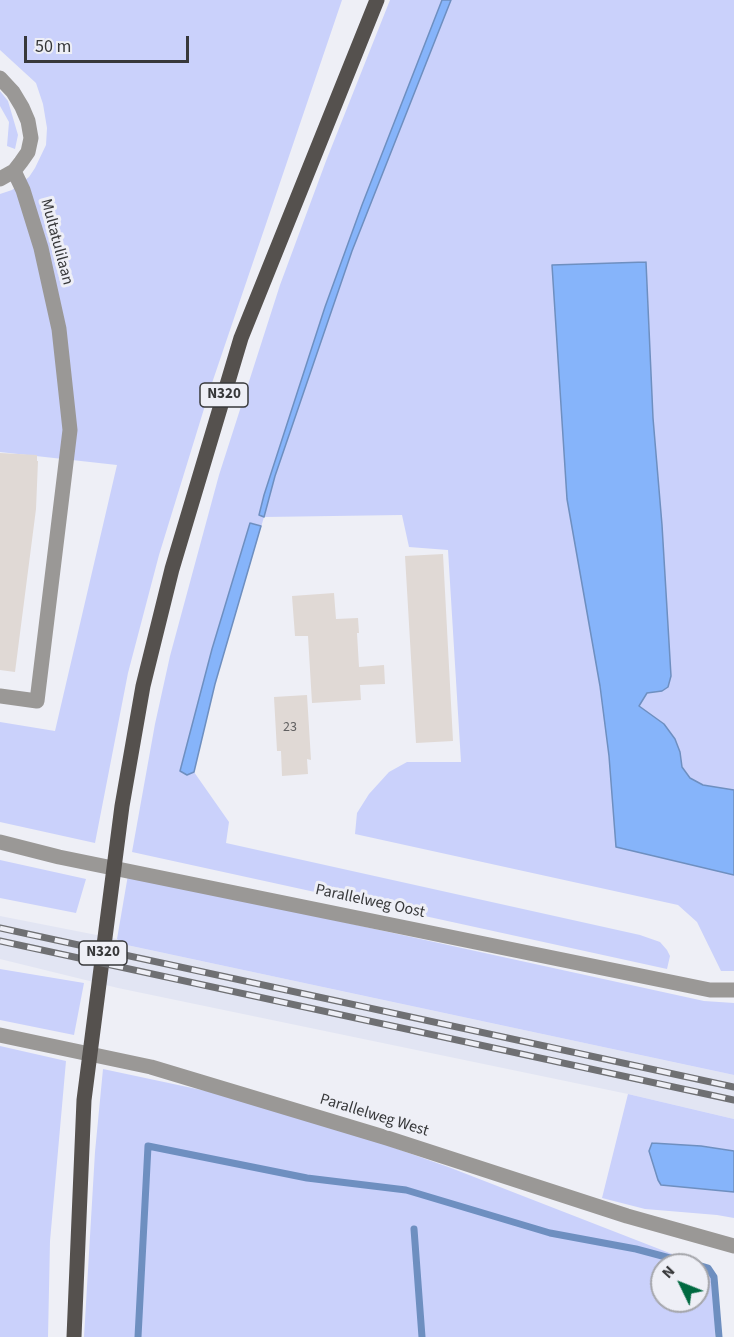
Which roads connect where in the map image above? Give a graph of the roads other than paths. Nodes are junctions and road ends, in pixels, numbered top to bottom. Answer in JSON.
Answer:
{"nodes":[{"id":1,"x":377,"y":0,"type":"edge"},
{"id":2,"x":0,"y":78,"type":"edge"},
{"id":3,"x":14,"y":171,"type":"junction"},
{"id":4,"x":0,"y":180,"type":"edge"},
{"id":5,"x":0,"y":696,"type":"edge"},
{"id":6,"x":0,"y":842,"type":"edge"},
{"id":7,"x":734,"y":990,"type":"edge"},
{"id":8,"x":0,"y":1035,"type":"edge"},
{"id":9,"x":734,"y":1246,"type":"edge"},
{"id":10,"x":74,"y":1337,"type":"edge"}],
"edges":[{"from":1,"to":10,"type":"main road","number":"N320"},
{"from":2,"to":3,"type":"street"},
{"from":3,"to":4,"type":"street"},
{"from":3,"to":5,"type":"street","name":"Multatulilaan"},
{"from":6,"to":7,"type":"street","name":"Parallelweg Oost"},
{"from":8,"to":9,"type":"street","name":"Parallelweg West"}]}
